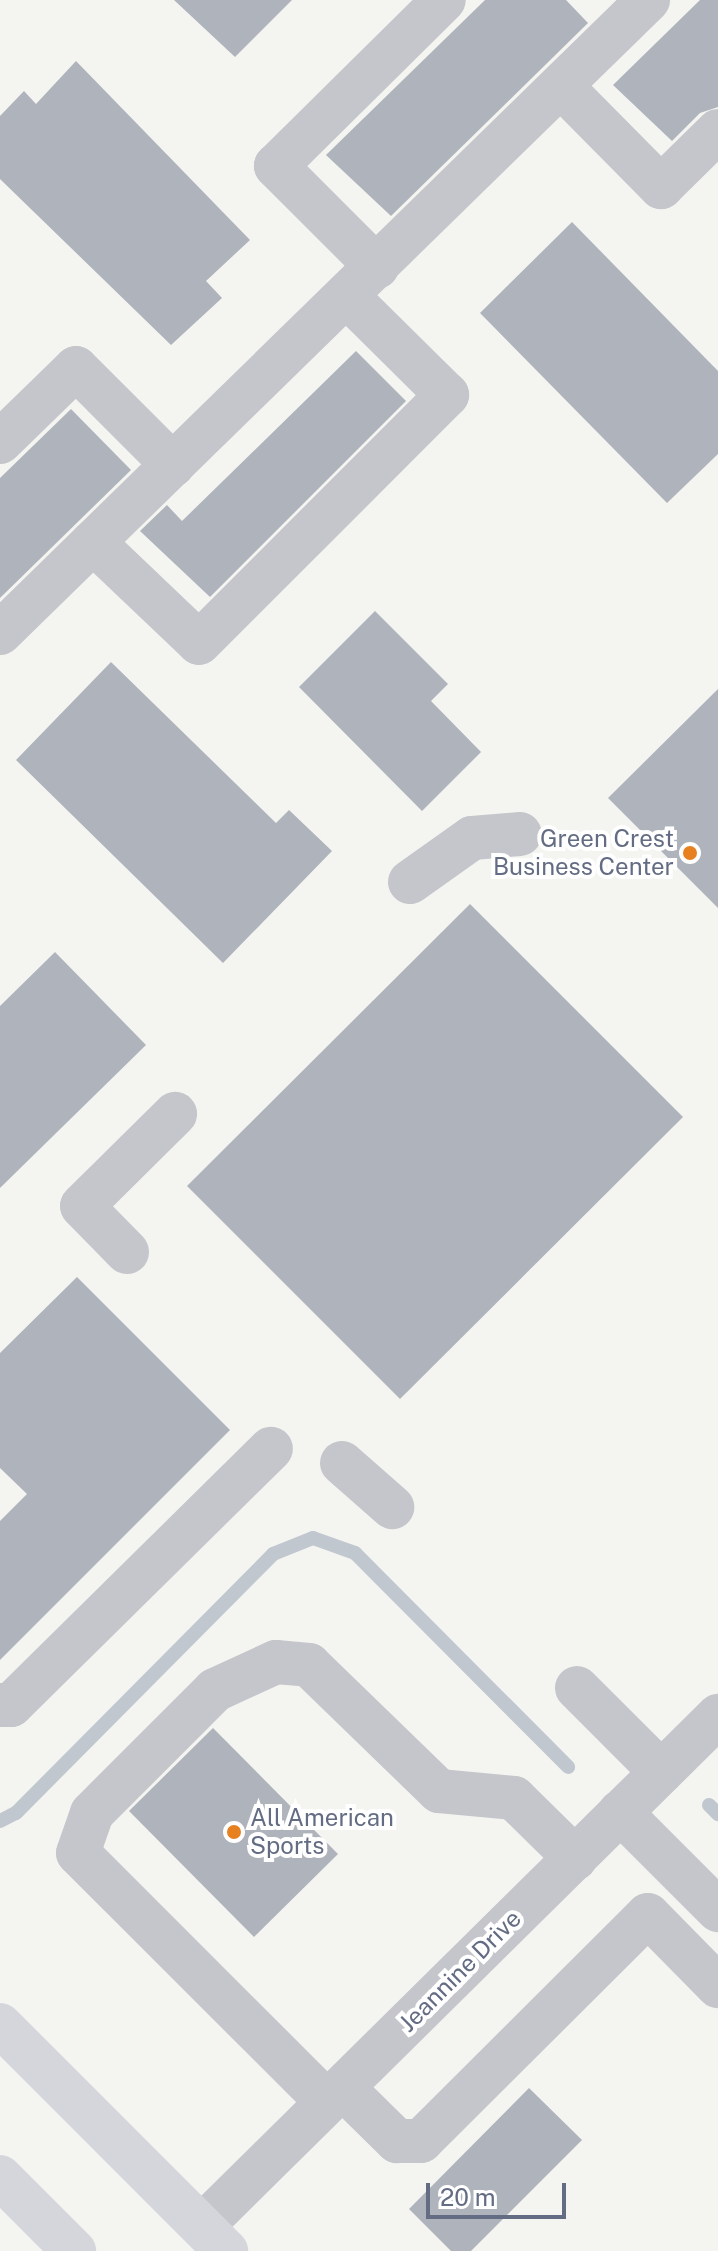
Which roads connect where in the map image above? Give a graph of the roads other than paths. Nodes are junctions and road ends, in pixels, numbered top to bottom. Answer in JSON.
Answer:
{"nodes":[{"id":1,"x":444,"y":0,"type":"edge"},
{"id":2,"x":630,"y":6,"type":"edge"},
{"id":3,"x":562,"y":87,"type":"junction"},
{"id":4,"x":718,"y":131,"type":"edge"},
{"id":5,"x":362,"y":281,"type":"junction"},
{"id":6,"x":0,"y":442,"type":"edge"},
{"id":7,"x":173,"y":465,"type":"junction"},
{"id":8,"x":93,"y":542,"type":"junction"},
{"id":9,"x":0,"y":633,"type":"edge"},
{"id":10,"x":520,"y":834,"type":"dead end"},
{"id":11,"x":410,"y":882,"type":"dead end"},
{"id":12,"x":175,"y":1114,"type":"dead end"},
{"id":13,"x":127,"y":1252,"type":"dead end"},
{"id":14,"x":271,"y":1449,"type":"dead end"},
{"id":15,"x":342,"y":1463,"type":"dead end"},
{"id":16,"x":392,"y":1507,"type":"dead end"},
{"id":17,"x":577,"y":1688,"type":"dead end"},
{"id":18,"x":0,"y":1705,"type":"edge"},
{"id":19,"x":717,"y":1720,"type":"edge"},
{"id":20,"x":661,"y":1772,"type":"junction"},
{"id":21,"x":620,"y":1812,"type":"junction"},
{"id":22,"x":575,"y":1858,"type":"junction"},
{"id":23,"x":718,"y":1910,"type":"edge"},
{"id":24,"x":718,"y":1986,"type":"edge"},
{"id":25,"x":0,"y":2025,"type":"edge"},
{"id":26,"x":335,"y":2095,"type":"junction"},
{"id":27,"x":0,"y":2177,"type":"edge"},
{"id":28,"x":214,"y":2239,"type":"edge"},
{"id":29,"x":74,"y":2251,"type":"edge"}],
"edges":[{"from":1,"to":5,"type":"street"},
{"from":2,"to":3,"type":"street"},
{"from":3,"to":4,"type":"street"},
{"from":3,"to":5,"type":"street"},
{"from":5,"to":7,"type":"street"},
{"from":5,"to":8,"type":"street"},
{"from":6,"to":7,"type":"street"},
{"from":7,"to":8,"type":"street"},
{"from":8,"to":9,"type":"street"},
{"from":10,"to":11,"type":"street"},
{"from":12,"to":13,"type":"street"},
{"from":14,"to":18,"type":"street"},
{"from":15,"to":16,"type":"street"},
{"from":17,"to":20,"type":"street"},
{"from":19,"to":20,"type":"street","name":"Jeannine Drive"},
{"from":20,"to":21,"type":"street","name":"Jeannine Drive"},
{"from":21,"to":22,"type":"street","name":"Jeannine Drive"},
{"from":21,"to":23,"type":"street"},
{"from":22,"to":26,"type":"street","name":"Jeannine Drive"},
{"from":22,"to":26,"type":"street"},
{"from":24,"to":26,"type":"street"},
{"from":25,"to":28,"type":"highway"},
{"from":26,"to":28,"type":"street","name":"Jeannine Drive"},
{"from":27,"to":29,"type":"highway"}]}
